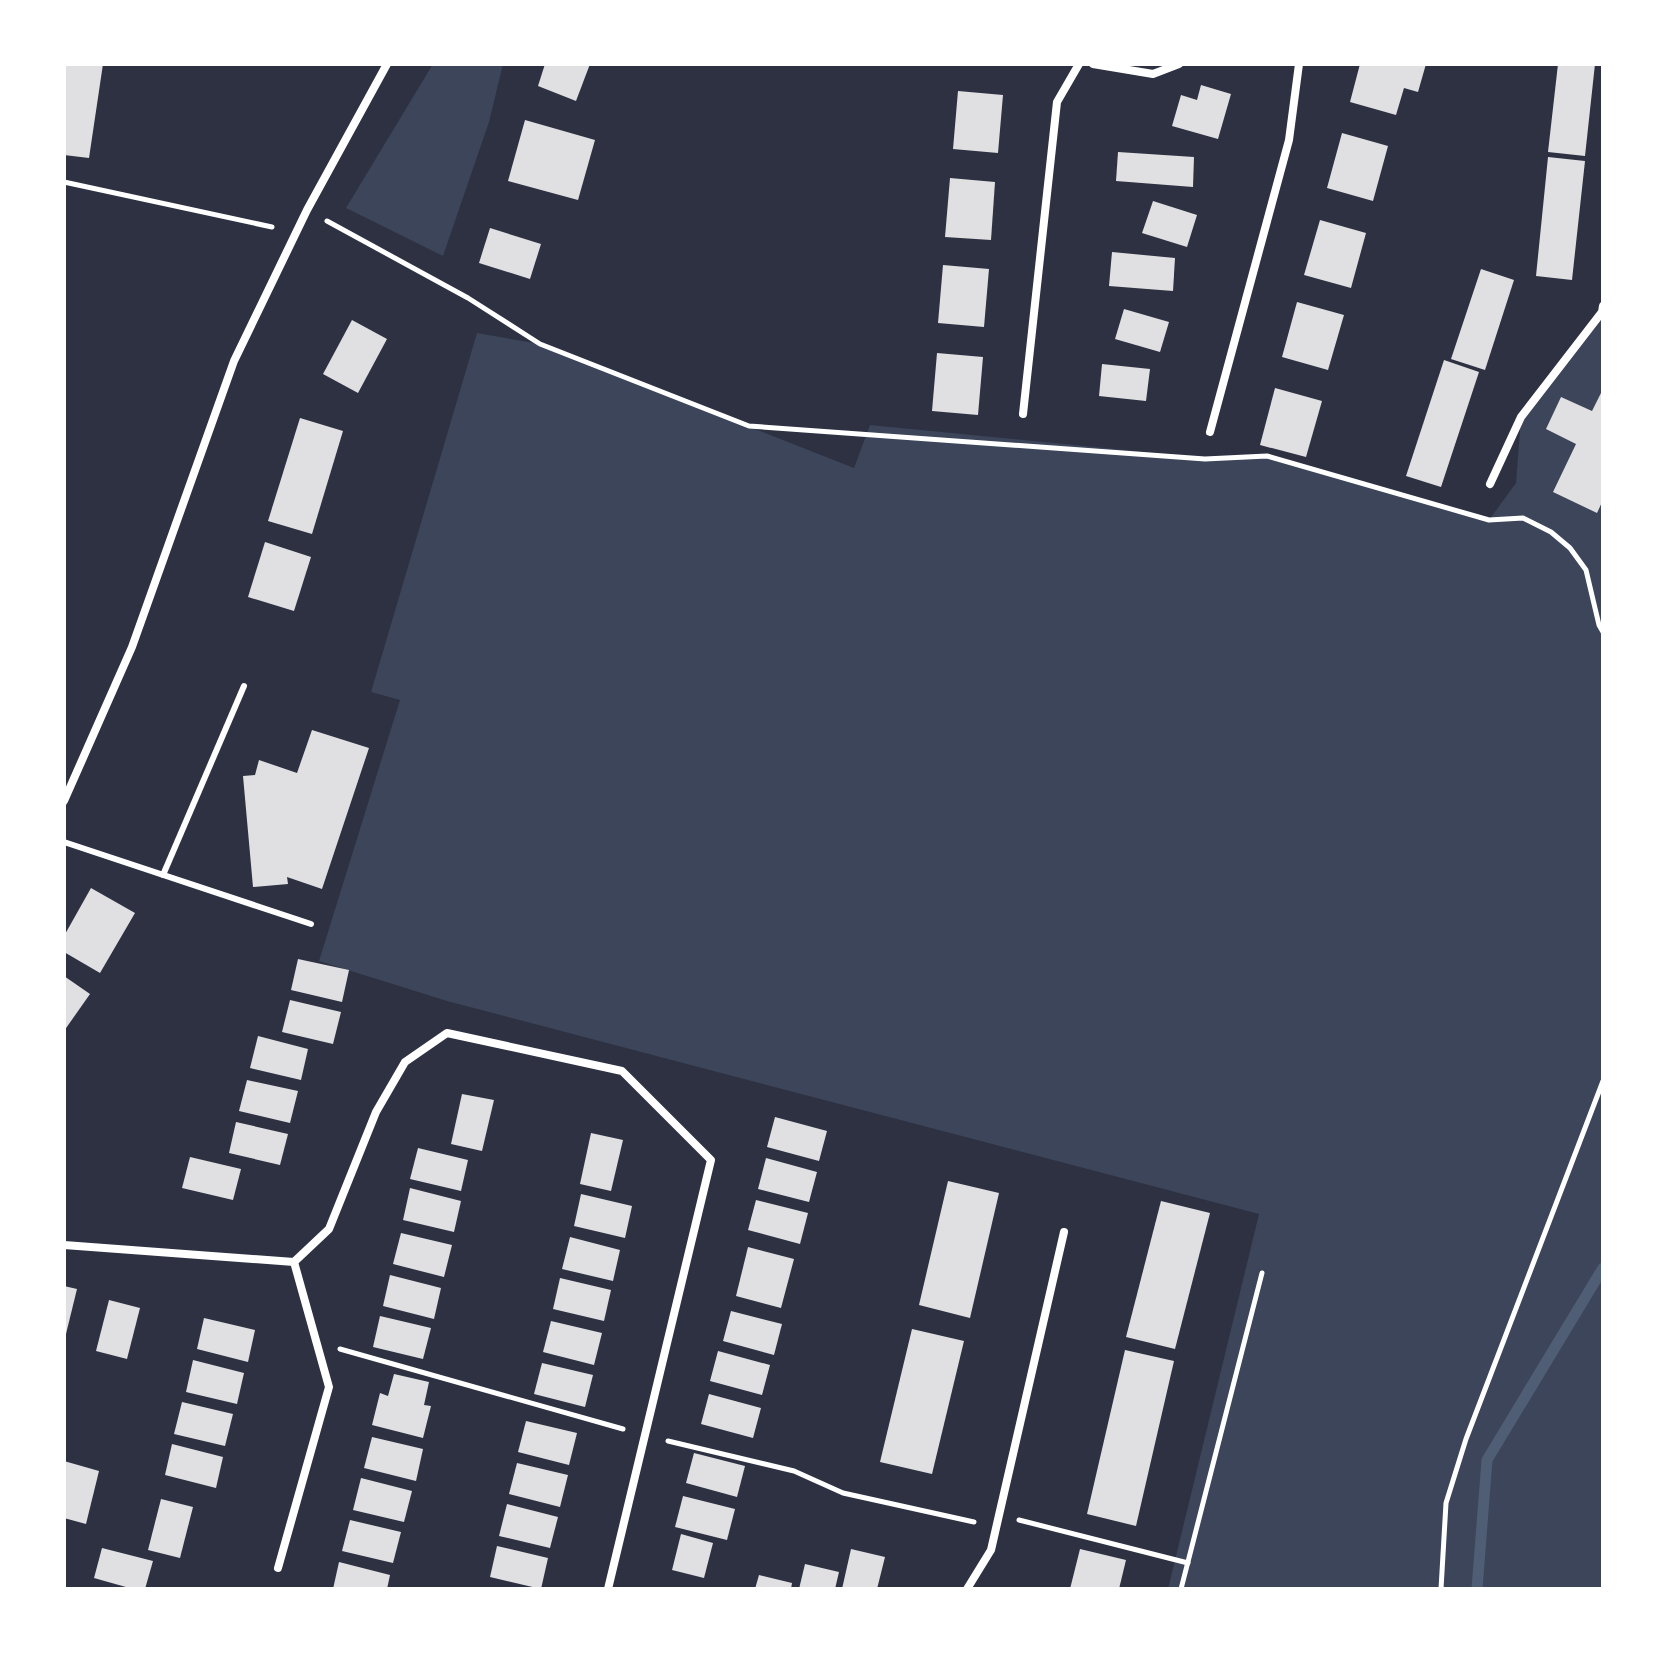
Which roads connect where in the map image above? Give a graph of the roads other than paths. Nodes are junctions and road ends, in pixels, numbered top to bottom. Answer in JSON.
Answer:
{"nodes":[{"id":1,"x":387,"y":64,"type":"edge"},
{"id":2,"x":1079,"y":64,"type":"edge"},
{"id":3,"x":1093,"y":64,"type":"edge"},
{"id":4,"x":1179,"y":64,"type":"edge"},
{"id":5,"x":1299,"y":64,"type":"edge"},
{"id":6,"x":1603,"y":306,"type":"edge"},
{"id":7,"x":1023,"y":414,"type":"dead end"},
{"id":8,"x":1210,"y":432,"type":"dead end"},
{"id":9,"x":1490,"y":484,"type":"dead end"},
{"id":10,"x":244,"y":686,"type":"dead end"},
{"id":11,"x":64,"y":801,"type":"edge"},
{"id":12,"x":64,"y":842,"type":"edge"},
{"id":13,"x":163,"y":875,"type":"junction"},
{"id":14,"x":311,"y":924,"type":"dead end"},
{"id":15,"x":1064,"y":1232,"type":"dead end"},
{"id":16,"x":64,"y":1245,"type":"edge"},
{"id":17,"x":294,"y":1262,"type":"junction"},
{"id":18,"x":278,"y":1568,"type":"dead end"},
{"id":19,"x":608,"y":1589,"type":"edge"},
{"id":20,"x":967,"y":1589,"type":"edge"}],
"edges":[{"from":1,"to":11,"type":"street"},
{"from":2,"to":7,"type":"street"},
{"from":3,"to":4,"type":"street"},
{"from":5,"to":8,"type":"street"},
{"from":6,"to":9,"type":"street"},
{"from":10,"to":13,"type":"lane"},
{"from":12,"to":13,"type":"lane"},
{"from":13,"to":14,"type":"lane"},
{"from":15,"to":20,"type":"street"},
{"from":16,"to":17,"type":"street"},
{"from":17,"to":18,"type":"street"},
{"from":17,"to":19,"type":"street"}]}
